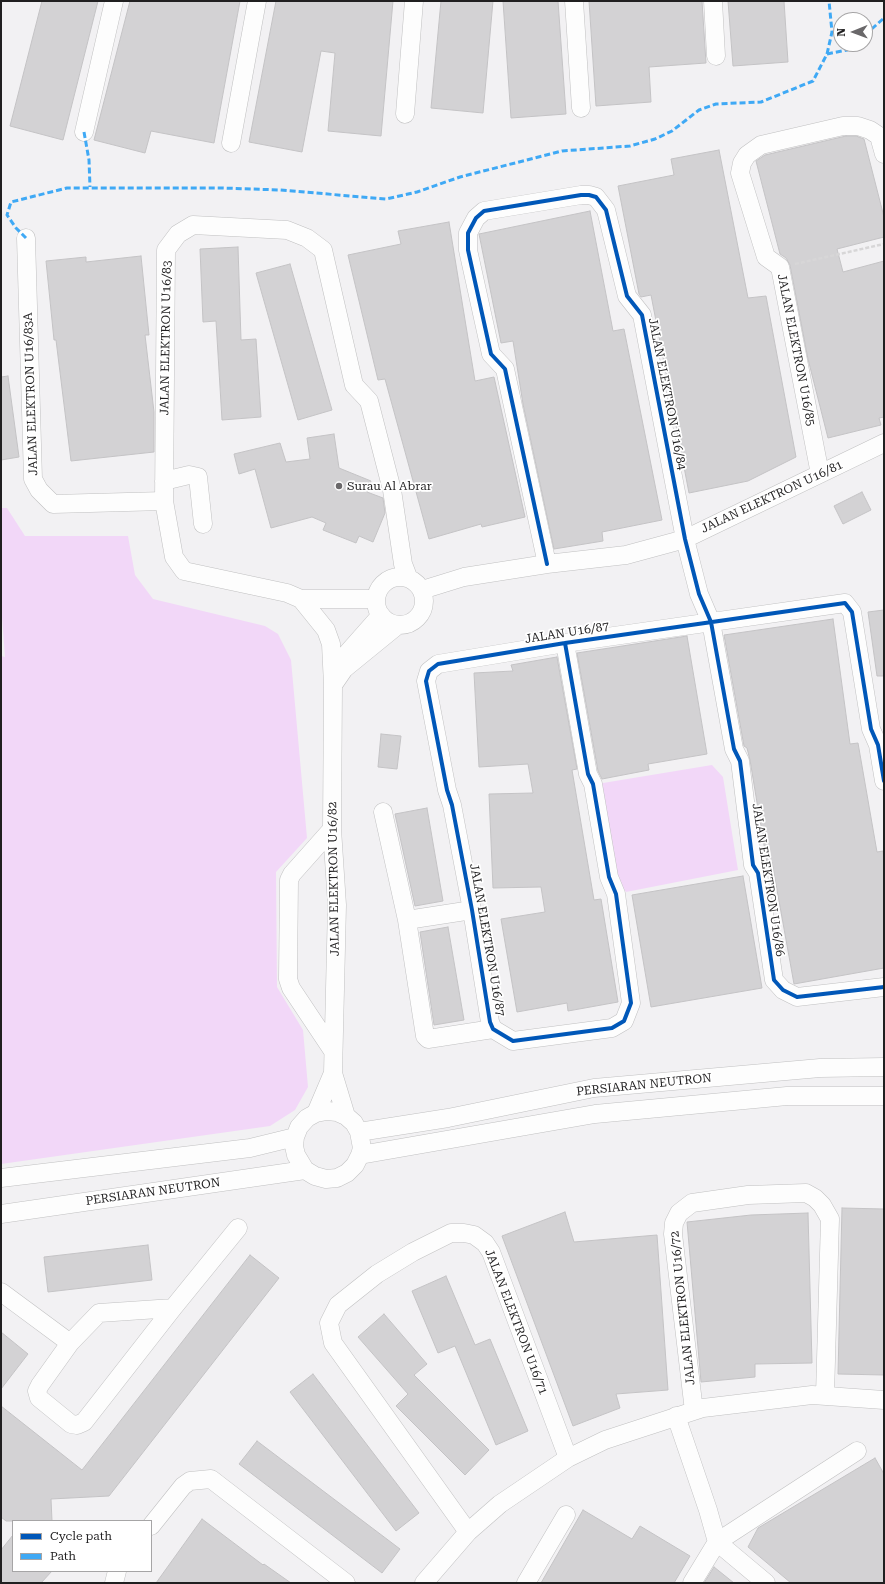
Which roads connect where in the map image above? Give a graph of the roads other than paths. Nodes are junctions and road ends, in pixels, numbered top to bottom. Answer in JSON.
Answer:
{"nodes":[{"id":1,"x":114,"y":1,"type":"edge"},
{"id":2,"x":256,"y":1,"type":"edge"},
{"id":3,"x":414,"y":1,"type":"edge"},
{"id":4,"x":574,"y":1,"type":"edge"},
{"id":5,"x":714,"y":1,"type":"edge"},
{"id":6,"x":716,"y":56,"type":"dead end"},
{"id":7,"x":581,"y":108,"type":"dead end"},
{"id":8,"x":405,"y":114,"type":"dead end"},
{"id":9,"x":84,"y":132,"type":"dead end"},
{"id":10,"x":231,"y":143,"type":"dead end"},
{"id":11,"x":884,"y":154,"type":"edge"},
{"id":12,"x":26,"y":238,"type":"dead end"},
{"id":13,"x":884,"y":443,"type":"edge"},
{"id":14,"x":820,"y":474,"type":"junction"},
{"id":15,"x":164,"y":480,"type":"junction"},
{"id":16,"x":164,"y":501,"type":"junction"},
{"id":17,"x":203,"y":524,"type":"dead end"},
{"id":18,"x":685,"y":539,"type":"junction"},
{"id":19,"x":547,"y":564,"type":"junction"},
{"id":20,"x":408,"y":578,"type":"junction"},
{"id":21,"x":422,"y":590,"type":"junction"},
{"id":22,"x":301,"y":599,"type":"junction"},
{"id":23,"x":379,"y":607,"type":"junction"},
{"id":24,"x":711,"y":622,"type":"junction"},
{"id":25,"x":398,"y":625,"type":"junction"},
{"id":26,"x":565,"y":643,"type":"junction"},
{"id":27,"x":429,"y":671,"type":"joint"},
{"id":28,"x":333,"y":685,"type":"junction"},
{"id":29,"x":884,"y":781,"type":"edge"},
{"id":30,"x":383,"y":812,"type":"dead end"},
{"id":31,"x":332,"y":829,"type":"junction"},
{"id":32,"x":472,"y":910,"type":"junction"},
{"id":33,"x":407,"y":920,"type":"junction"},
{"id":34,"x":884,"y":987,"type":"edge"},
{"id":35,"x":493,"y":1029,"type":"junction"},
{"id":36,"x":333,"y":1051,"type":"junction"},
{"id":37,"x":884,"y":1067,"type":"edge"},
{"id":38,"x":333,"y":1073,"type":"junction"},
{"id":39,"x":884,"y":1096,"type":"edge"},
{"id":40,"x":316,"y":1113,"type":"junction"},
{"id":41,"x":346,"y":1116,"type":"junction"},
{"id":42,"x":359,"y":1132,"type":"junction"},
{"id":43,"x":295,"y":1137,"type":"junction"},
{"id":44,"x":360,"y":1155,"type":"junction"},
{"id":45,"x":305,"y":1170,"type":"junction"},
{"id":46,"x":1,"y":1178,"type":"edge"},
{"id":47,"x":1,"y":1214,"type":"edge"},
{"id":48,"x":238,"y":1228,"type":"dead end"},
{"id":49,"x":1,"y":1292,"type":"edge"},
{"id":50,"x":173,"y":1308,"type":"junction"},
{"id":51,"x":70,"y":1343,"type":"junction"},
{"id":52,"x":826,"y":1395,"type":"junction"},
{"id":53,"x":884,"y":1400,"type":"edge"},
{"id":54,"x":694,"y":1411,"type":"junction"},
{"id":55,"x":676,"y":1416,"type":"junction"},
{"id":56,"x":857,"y":1451,"type":"dead end"},
{"id":57,"x":568,"y":1458,"type":"junction"},
{"id":58,"x":566,"y":1516,"type":"dead end"},
{"id":59,"x":152,"y":1525,"type":"edge"},
{"id":60,"x":468,"y":1532,"type":"junction"},
{"id":61,"x":717,"y":1542,"type":"junction"},
{"id":62,"x":117,"y":1572,"type":"edge"},
{"id":63,"x":114,"y":1583,"type":"edge"},
{"id":64,"x":346,"y":1583,"type":"edge"},
{"id":65,"x":424,"y":1583,"type":"edge"},
{"id":66,"x":526,"y":1583,"type":"edge"},
{"id":67,"x":692,"y":1583,"type":"edge"},
{"id":68,"x":766,"y":1583,"type":"edge"}],
"edges":[{"from":1,"to":9,"type":"street"},
{"from":2,"to":10,"type":"street"},
{"from":3,"to":8,"type":"street"},
{"from":4,"to":7,"type":"street"},
{"from":5,"to":6,"type":"street"},
{"from":11,"to":14,"type":"street","name":"JALAN ELEKTRON U16/85"},
{"from":12,"to":16,"type":"street","name":"JALAN ELEKTRON U16/83A"},
{"from":13,"to":14,"type":"street","name":"JALAN ELEKTRON U16/81"},
{"from":14,"to":18,"type":"street","name":"JALAN ELEKTRON U16/81"},
{"from":15,"to":16,"type":"street","name":"JALAN ELEKTRON U16/83"},
{"from":15,"to":17,"type":"street"},
{"from":15,"to":20,"type":"street","name":"JALAN ELEKTRON U16/83"},
{"from":16,"to":22,"type":"street","name":"JALAN ELEKTRON U16/83"},
{"from":18,"to":19,"type":"street","name":"JALAN ELEKTRON U16/81"},
{"from":18,"to":19,"type":"street","name":"JALAN ELEKTRON U16/84"},
{"from":18,"to":24,"type":"street","name":"JALAN ELEKTRON U16/86"},
{"from":19,"to":21,"type":"street","name":"JALAN ELEKTRON U16/81"},
{"from":20,"to":21,"type":"street"},
{"from":20,"to":23,"type":"street"},
{"from":21,"to":25,"type":"street"},
{"from":22,"to":23,"type":"street","name":"JALAN ELEKTRON U16/83"},
{"from":22,"to":28,"type":"street"},
{"from":23,"to":25,"type":"street"},
{"from":23,"to":28,"type":"street"},
{"from":24,"to":26,"type":"street","name":"JALAN U16/87"},
{"from":24,"to":29,"type":"street"},
{"from":24,"to":34,"type":"street","name":"JALAN ELEKTRON U16/86"},
{"from":25,"to":28,"type":"street"},
{"from":26,"to":27,"type":"street","name":"JALAN U16/87"},
{"from":26,"to":35,"type":"street","name":"JALAN ELEKTRON U16/87"},
{"from":27,"to":32,"type":"street","name":"JALAN ELEKTRON U16/87"},
{"from":28,"to":31,"type":"street","name":"JALAN ELEKTRON U16/82"},
{"from":30,"to":33,"type":"street"},
{"from":31,"to":36,"type":"street","name":"JALAN ELEKTRON U16/82"},
{"from":31,"to":36,"type":"street"},
{"from":32,"to":33,"type":"street"},
{"from":32,"to":35,"type":"street","name":"JALAN ELEKTRON U16/87"},
{"from":33,"to":35,"type":"street"},
{"from":36,"to":38,"type":"street","name":"JALAN ELEKTRON U16/82"},
{"from":37,"to":42,"type":"street","name":"PERSIARAN NEUTRON"},
{"from":38,"to":40,"type":"street"},
{"from":38,"to":41,"type":"street"},
{"from":39,"to":44,"type":"street","name":"PERSIARAN NEUTRON"},
{"from":40,"to":41,"type":"street"},
{"from":40,"to":43,"type":"street"},
{"from":41,"to":42,"type":"street"},
{"from":42,"to":44,"type":"street"},
{"from":43,"to":45,"type":"street"},
{"from":43,"to":46,"type":"street"},
{"from":44,"to":45,"type":"street"},
{"from":45,"to":47,"type":"street","name":"PERSIARAN NEUTRON"},
{"from":48,"to":50,"type":"street"},
{"from":49,"to":51,"type":"street"},
{"from":50,"to":51,"type":"street"},
{"from":50,"to":51,"type":"street"},
{"from":52,"to":53,"type":"street"},
{"from":52,"to":54,"type":"street"},
{"from":52,"to":54,"type":"street","name":"JALAN ELEKTRON U16/72"},
{"from":54,"to":55,"type":"street"},
{"from":55,"to":57,"type":"street"},
{"from":55,"to":61,"type":"street"},
{"from":56,"to":61,"type":"street"},
{"from":57,"to":60,"type":"street"},
{"from":57,"to":60,"type":"street","name":"JALAN ELEKTRON U16/71"},
{"from":58,"to":66,"type":"street"},
{"from":59,"to":64,"type":"street"},
{"from":60,"to":65,"type":"street"},
{"from":61,"to":67,"type":"street"},
{"from":61,"to":68,"type":"street"},
{"from":62,"to":63,"type":"street"}]}
